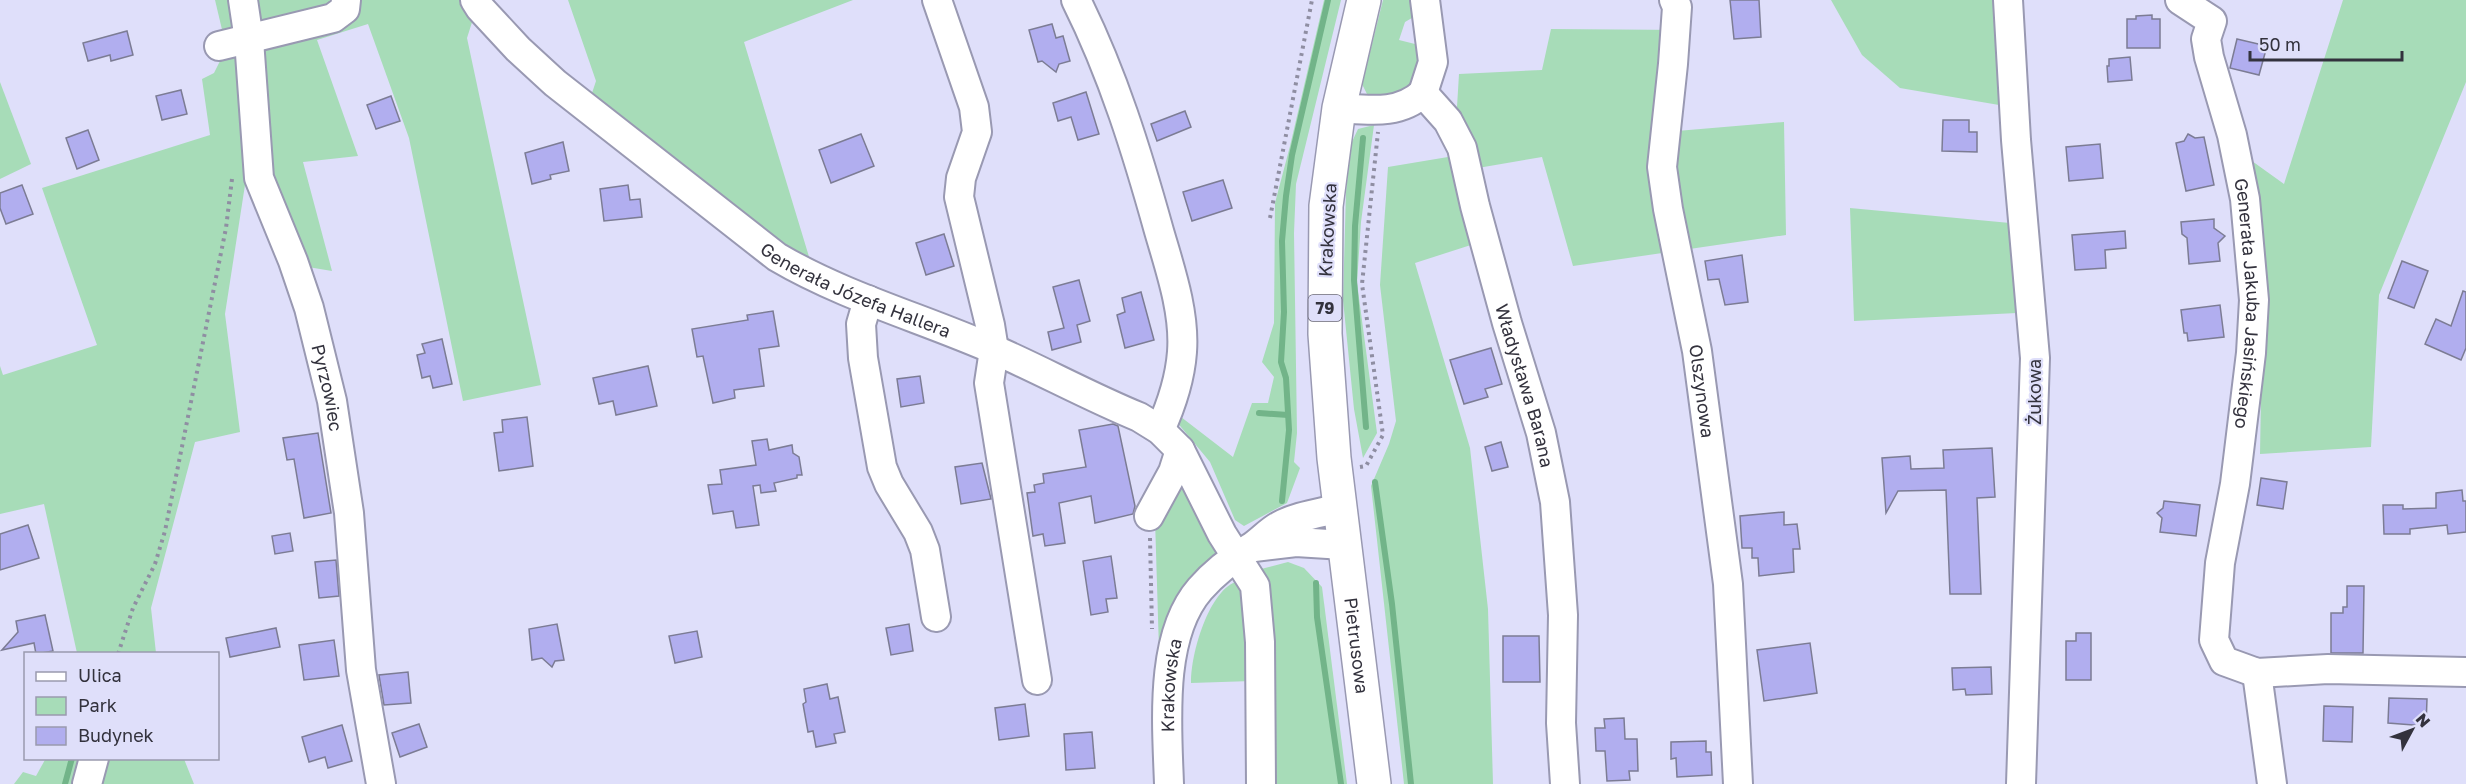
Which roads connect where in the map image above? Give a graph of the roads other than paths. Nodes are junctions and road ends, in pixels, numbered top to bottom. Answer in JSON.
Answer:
{"nodes":[{"id":1,"x":243,"y":0,"type":"edge"},
{"id":2,"x":346,"y":0,"type":"edge"},
{"id":3,"x":475,"y":0,"type":"edge"},
{"id":4,"x":937,"y":0,"type":"edge"},
{"id":5,"x":1076,"y":0,"type":"edge"},
{"id":6,"x":1364,"y":0,"type":"edge"},
{"id":7,"x":1425,"y":0,"type":"edge"},
{"id":8,"x":1674,"y":0,"type":"edge"},
{"id":9,"x":2008,"y":0,"type":"edge"},
{"id":10,"x":2180,"y":0,"type":"edge"},
{"id":11,"x":2214,"y":10,"type":"edge"},
{"id":12,"x":249,"y":40,"type":"junction"},
{"id":13,"x":219,"y":46,"type":"dead end"},
{"id":14,"x":1423,"y":93,"type":"junction"},
{"id":15,"x":1339,"y":108,"type":"junction"},
{"id":16,"x":868,"y":300,"type":"junction"},
{"id":17,"x":994,"y":350,"type":"junction"},
{"id":18,"x":1160,"y":430,"type":"junction"},
{"id":19,"x":1180,"y":450,"type":"junction"},
{"id":20,"x":1340,"y":508,"type":"junction"},
{"id":21,"x":1149,"y":516,"type":"dead end"},
{"id":22,"x":1344,"y":545,"type":"junction"},
{"id":23,"x":1244,"y":552,"type":"junction"},
{"id":24,"x":936,"y":617,"type":"dead end"},
{"id":25,"x":2466,"y":672,"type":"edge"},
{"id":26,"x":2257,"y":674,"type":"junction"},
{"id":27,"x":1037,"y":680,"type":"dead end"},
{"id":28,"x":94,"y":760,"type":"edge"},
{"id":29,"x":87,"y":784,"type":"edge"},
{"id":30,"x":381,"y":784,"type":"edge"},
{"id":31,"x":1168,"y":784,"type":"edge"},
{"id":32,"x":1261,"y":784,"type":"edge"},
{"id":33,"x":1374,"y":784,"type":"edge"},
{"id":34,"x":1565,"y":784,"type":"edge"},
{"id":35,"x":1738,"y":784,"type":"edge"},
{"id":36,"x":2021,"y":784,"type":"edge"},
{"id":37,"x":2272,"y":784,"type":"edge"}],
"edges":[{"from":1,"to":12,"type":"street","name":"Pyrzowiec"},
{"from":2,"to":12,"type":"street"},
{"from":3,"to":16,"type":"street","name":"Generała Józefa Hallera"},
{"from":4,"to":17,"type":"street"},
{"from":5,"to":18,"type":"street"},
{"from":6,"to":15,"type":"main road","name":"Krakowska","number":"79"},
{"from":7,"to":14,"type":"street"},
{"from":8,"to":35,"type":"street","name":"Olszynowa"},
{"from":9,"to":36,"type":"street","name":"Żukowa"},
{"from":10,"to":11,"type":"street","name":"Generała Jakuba Jasińskiego"},
{"from":11,"to":26,"type":"street","name":"Generała Jakuba Jasińskiego"},
{"from":12,"to":13,"type":"street"},
{"from":12,"to":30,"type":"street","name":"Pyrzowiec"},
{"from":14,"to":15,"type":"street"},
{"from":14,"to":34,"type":"street","name":"Władysława Barana"},
{"from":15,"to":20,"type":"main road","name":"Krakowska","number":"79"},
{"from":16,"to":17,"type":"street","name":"Generała Józefa Hallera"},
{"from":16,"to":24,"type":"street"},
{"from":17,"to":18,"type":"street","name":"Generała Józefa Hallera"},
{"from":17,"to":27,"type":"street"},
{"from":18,"to":19,"type":"street","name":"Generała Józefa Hallera"},
{"from":19,"to":21,"type":"street"},
{"from":19,"to":23,"type":"street","name":"Generała Józefa Hallera"},
{"from":20,"to":22,"type":"main road","name":"Pietrusowa","number":"79"},
{"from":20,"to":23,"type":"street","name":"Krakowska"},
{"from":22,"to":23,"type":"street"},
{"from":22,"to":33,"type":"main road","name":"Pietrusowa","number":"79"},
{"from":23,"to":31,"type":"street","name":"Krakowska"},
{"from":23,"to":32,"type":"street","name":"Generała Józefa Hallera"},
{"from":25,"to":26,"type":"street","name":"Generała Jakuba Jasińskiego"},
{"from":26,"to":37,"type":"street"},
{"from":28,"to":29,"type":"street"}]}
